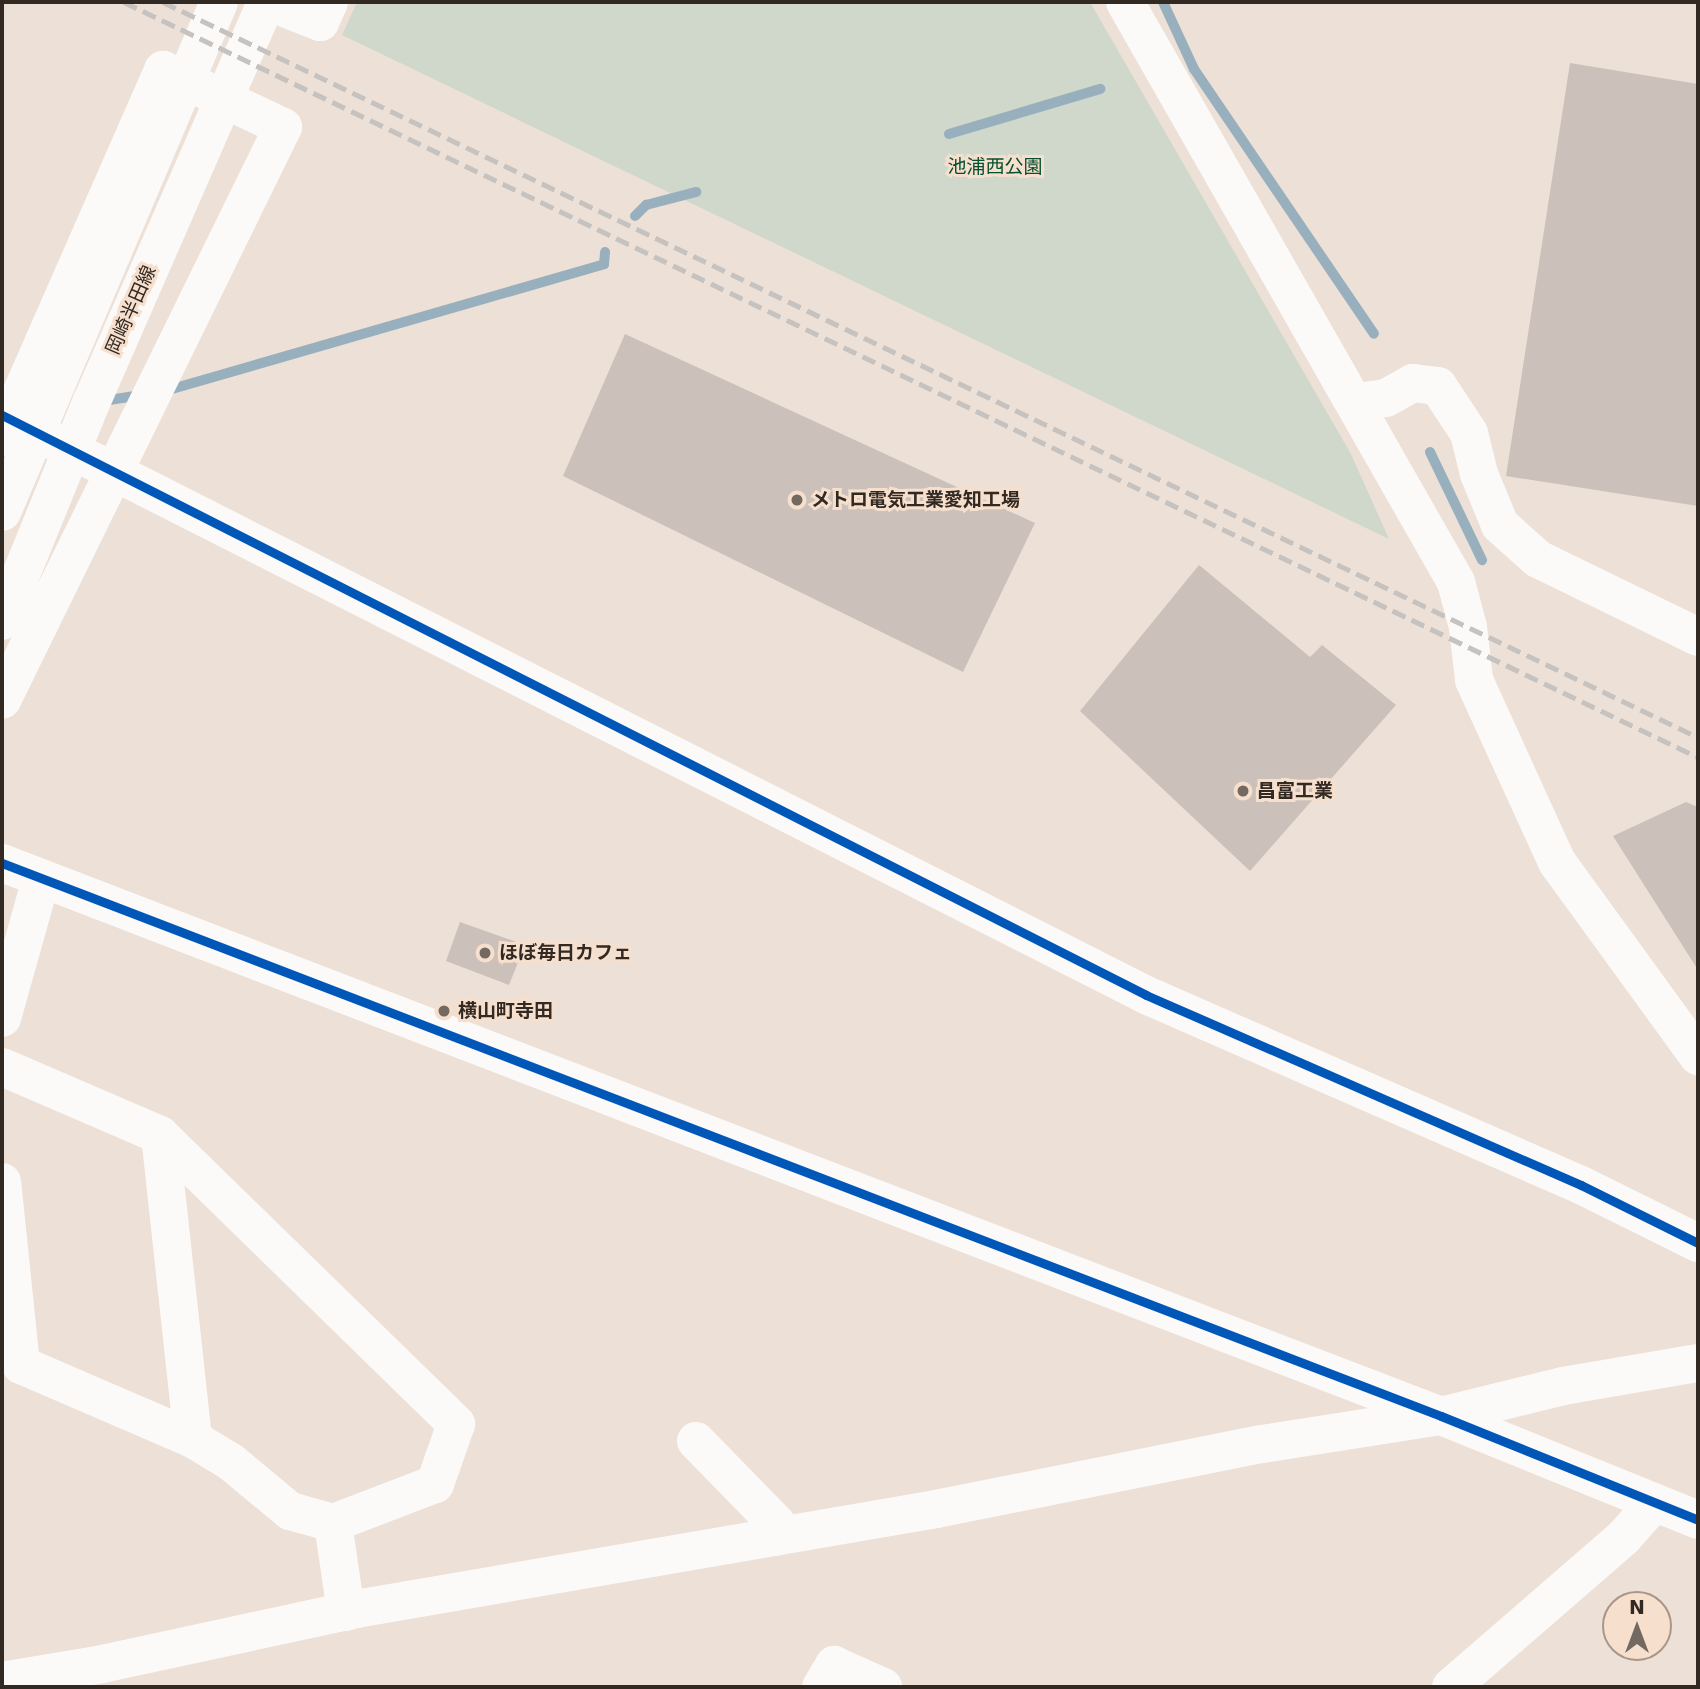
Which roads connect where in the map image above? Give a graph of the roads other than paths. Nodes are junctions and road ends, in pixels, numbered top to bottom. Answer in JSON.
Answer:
{"nodes":[{"id":1,"x":219,"y":2,"type":"edge"},
{"id":2,"x":268,"y":2,"type":"edge"},
{"id":3,"x":329,"y":2,"type":"edge"},
{"id":4,"x":1125,"y":2,"type":"edge"},
{"id":5,"x":1357,"y":402,"type":"junction"},
{"id":6,"x":5,"y":424,"type":"edge"},
{"id":7,"x":114,"y":469,"type":"junction"},
{"id":8,"x":2,"y":512,"type":"edge"},
{"id":9,"x":2,"y":621,"type":"edge"},
{"id":10,"x":1698,"y":637,"type":"edge"},
{"id":11,"x":2,"y":700,"type":"edge"},
{"id":12,"x":2,"y":863,"type":"edge"},
{"id":13,"x":41,"y":879,"type":"junction"},
{"id":14,"x":2,"y":1018,"type":"edge"},
{"id":15,"x":1698,"y":1056,"type":"edge"},
{"id":16,"x":2,"y":1067,"type":"edge"},
{"id":17,"x":160,"y":1135,"type":"junction"},
{"id":18,"x":2,"y":1182,"type":"edge"},
{"id":19,"x":1698,"y":1243,"type":"edge"},
{"id":20,"x":1698,"y":1363,"type":"edge"},
{"id":21,"x":1440,"y":1416,"type":"junction"},
{"id":22,"x":193,"y":1439,"type":"junction"},
{"id":23,"x":696,"y":1441,"type":"dead end"},
{"id":24,"x":1654,"y":1503,"type":"junction"},
{"id":25,"x":1698,"y":1520,"type":"edge"},
{"id":26,"x":333,"y":1523,"type":"junction"},
{"id":27,"x":776,"y":1536,"type":"junction"},
{"id":28,"x":346,"y":1612,"type":"junction"},
{"id":29,"x":115,"y":1676,"type":"edge"},
{"id":30,"x":2,"y":1681,"type":"edge"},
{"id":31,"x":821,"y":1687,"type":"edge"},
{"id":32,"x":883,"y":1687,"type":"edge"},
{"id":33,"x":1451,"y":1687,"type":"edge"}],
"edges":[{"from":1,"to":8,"type":"street","name":"岡崎半田線"},
{"from":2,"to":3,"type":"street"},
{"from":2,"to":9,"type":"street","name":"岡崎半田線"},
{"from":4,"to":5,"type":"street"},
{"from":5,"to":10,"type":"street"},
{"from":5,"to":15,"type":"street"},
{"from":6,"to":7,"type":"street"},
{"from":6,"to":7,"type":"street"},
{"from":7,"to":11,"type":"street"},
{"from":7,"to":19,"type":"street"},
{"from":12,"to":13,"type":"street"},
{"from":13,"to":14,"type":"street"},
{"from":13,"to":21,"type":"street"},
{"from":16,"to":17,"type":"street"},
{"from":17,"to":22,"type":"street"},
{"from":17,"to":26,"type":"street"},
{"from":18,"to":22,"type":"street"},
{"from":20,"to":21,"type":"street"},
{"from":21,"to":24,"type":"street"},
{"from":21,"to":27,"type":"street"},
{"from":22,"to":26,"type":"street"},
{"from":23,"to":27,"type":"street"},
{"from":24,"to":25,"type":"street"},
{"from":24,"to":33,"type":"street"},
{"from":26,"to":28,"type":"street"},
{"from":27,"to":28,"type":"street"},
{"from":28,"to":29,"type":"street"},
{"from":29,"to":30,"type":"street"},
{"from":31,"to":32,"type":"street"}]}
